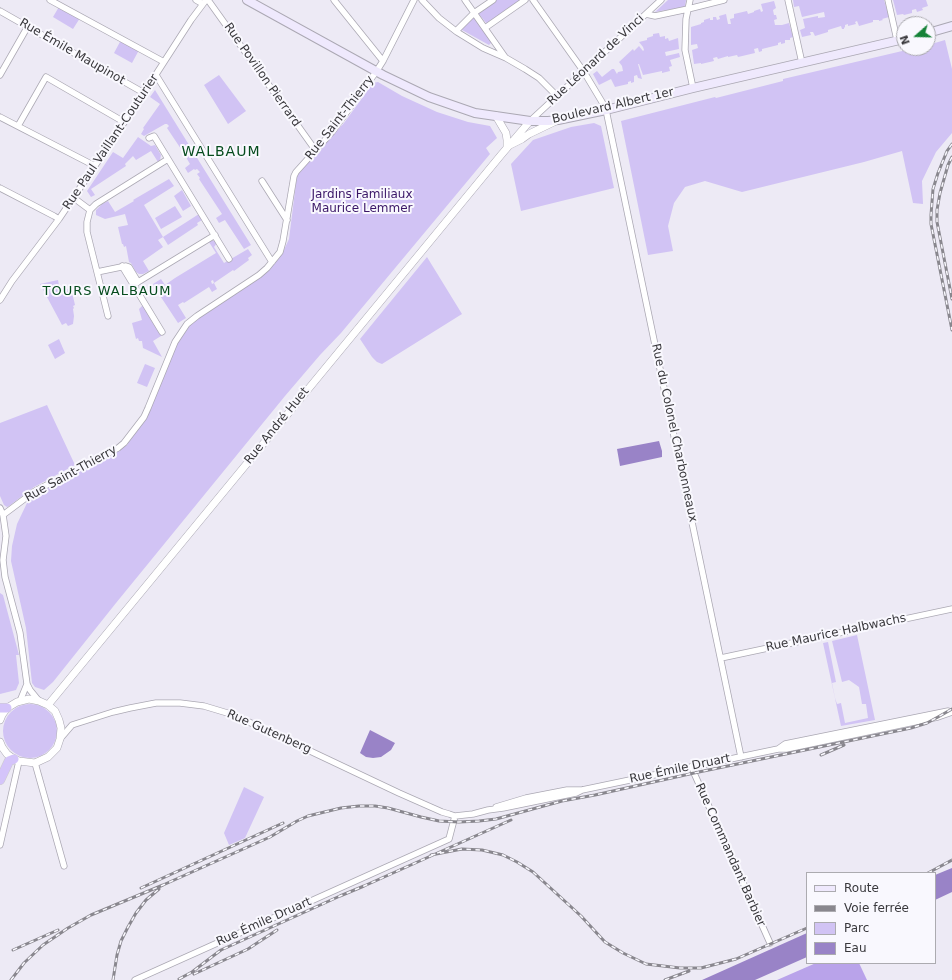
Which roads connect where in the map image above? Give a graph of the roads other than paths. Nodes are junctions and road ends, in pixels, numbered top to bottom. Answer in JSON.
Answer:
{"nodes":[{"id":1,"x":50,"y":0,"type":"edge"},
{"id":2,"x":196,"y":0,"type":"edge"},
{"id":3,"x":247,"y":0,"type":"edge"},
{"id":4,"x":334,"y":0,"type":"edge"},
{"id":5,"x":414,"y":0,"type":"edge"},
{"id":6,"x":422,"y":0,"type":"edge"},
{"id":7,"x":465,"y":0,"type":"edge"},
{"id":8,"x":493,"y":0,"type":"edge"},
{"id":9,"x":525,"y":0,"type":"edge"},
{"id":10,"x":533,"y":0,"type":"edge"},
{"id":11,"x":661,"y":0,"type":"edge"},
{"id":12,"x":690,"y":0,"type":"edge"},
{"id":13,"x":724,"y":0,"type":"edge"},
{"id":14,"x":788,"y":0,"type":"edge"},
{"id":15,"x":888,"y":0,"type":"edge"},
{"id":16,"x":206,"y":1,"type":"edge"},
{"id":17,"x":688,"y":9,"type":"junction"},
{"id":18,"x":0,"y":10,"type":"edge"},
{"id":19,"x":474,"y":13,"type":"junction"},
{"id":20,"x":646,"y":14,"type":"junction"},
{"id":21,"x":896,"y":24,"type":"edge"},
{"id":22,"x":28,"y":26,"type":"junction"},
{"id":23,"x":952,"y":26,"type":"edge"},
{"id":24,"x":485,"y":28,"type":"junction"},
{"id":25,"x":936,"y":30,"type":"edge"},
{"id":26,"x":456,"y":31,"type":"junction"},
{"id":27,"x":896,"y":40,"type":"edge"},
{"id":28,"x":506,"y":58,"type":"junction"},
{"id":29,"x":383,"y":61,"type":"junction"},
{"id":30,"x":164,"y":62,"type":"junction"},
{"id":31,"x":802,"y":63,"type":"junction"},
{"id":32,"x":584,"y":72,"type":"junction"},
{"id":33,"x":0,"y":75,"type":"edge"},
{"id":34,"x":156,"y":75,"type":"junction"},
{"id":35,"x":374,"y":75,"type":"junction"},
{"id":36,"x":693,"y":88,"type":"junction"},
{"id":37,"x":144,"y":93,"type":"junction"},
{"id":38,"x":557,"y":96,"type":"junction"},
{"id":39,"x":606,"y":110,"type":"junction"},
{"id":40,"x":0,"y":116,"type":"edge"},
{"id":41,"x":496,"y":116,"type":"junction"},
{"id":42,"x":530,"y":120,"type":"junction"},
{"id":43,"x":558,"y":120,"type":"junction"},
{"id":44,"x":124,"y":122,"type":"junction"},
{"id":45,"x":18,"y":126,"type":"junction"},
{"id":46,"x":149,"y":138,"type":"dead end"},
{"id":47,"x":507,"y":148,"type":"junction"},
{"id":48,"x":316,"y":151,"type":"junction"},
{"id":49,"x":168,"y":159,"type":"junction"},
{"id":50,"x":95,"y":166,"type":"junction"},
{"id":51,"x":262,"y":181,"type":"dead end"},
{"id":52,"x":1,"y":190,"type":"edge"},
{"id":53,"x":74,"y":198,"type":"junction"},
{"id":54,"x":90,"y":210,"type":"junction"},
{"id":55,"x":59,"y":219,"type":"junction"},
{"id":56,"x":287,"y":220,"type":"junction"},
{"id":57,"x":215,"y":234,"type":"junction"},
{"id":58,"x":229,"y":259,"type":"dead end"},
{"id":59,"x":272,"y":262,"type":"junction"},
{"id":60,"x":97,"y":272,"type":"junction"},
{"id":61,"x":12,"y":281,"type":"junction"},
{"id":62,"x":136,"y":283,"type":"junction"},
{"id":63,"x":0,"y":292,"type":"edge"},
{"id":64,"x":0,"y":300,"type":"edge"},
{"id":65,"x":108,"y":316,"type":"dead end"},
{"id":66,"x":162,"y":332,"type":"dead end"},
{"id":67,"x":0,"y":508,"type":"edge"},
{"id":68,"x":3,"y":515,"type":"junction"},
{"id":69,"x":952,"y":609,"type":"edge"},
{"id":70,"x":721,"y":658,"type":"junction"},
{"id":71,"x":26,"y":684,"type":"junction"},
{"id":72,"x":39,"y":700,"type":"junction"},
{"id":73,"x":20,"y":701,"type":"junction"},
{"id":74,"x":48,"y":705,"type":"junction"},
{"id":75,"x":4,"y":708,"type":"edge"},
{"id":76,"x":952,"y":711,"type":"edge"},
{"id":77,"x":0,"y":720,"type":"edge"},
{"id":78,"x":59,"y":720,"type":"junction"},
{"id":79,"x":72,"y":726,"type":"junction"},
{"id":80,"x":60,"y":739,"type":"junction"},
{"id":81,"x":0,"y":742,"type":"edge"},
{"id":82,"x":10,"y":757,"type":"edge"},
{"id":83,"x":741,"y":757,"type":"junction"},
{"id":84,"x":35,"y":762,"type":"junction"},
{"id":85,"x":692,"y":766,"type":"junction"},
{"id":86,"x":0,"y":780,"type":"edge"},
{"id":87,"x":455,"y":816,"type":"junction"},
{"id":88,"x":0,"y":845,"type":"edge"},
{"id":89,"x":64,"y":866,"type":"dead end"},
{"id":90,"x":770,"y":943,"type":"dead end"},
{"id":91,"x":135,"y":980,"type":"edge"}],
"edges":[{"from":1,"to":30,"type":"street"},
{"from":2,"to":16,"type":"street"},
{"from":3,"to":35,"type":"main road","name":"Boulevard Albert 1er"},
{"from":4,"to":29,"type":"street"},
{"from":5,"to":29,"type":"street","name":"Rue Saint-Thierry"},
{"from":6,"to":26,"type":"street"},
{"from":7,"to":19,"type":"street"},
{"from":8,"to":19,"type":"street"},
{"from":9,"to":24,"type":"street"},
{"from":10,"to":32,"type":"street","name":"Rue du Colonel Charbonneaux"},
{"from":11,"to":20,"type":"street","name":"Rue Léonard de Vinci"},
{"from":12,"to":17,"type":"street"},
{"from":13,"to":17,"type":"street"},
{"from":14,"to":31,"type":"street"},
{"from":15,"to":21,"type":"street"},
{"from":16,"to":30,"type":"street","name":"Rue Paul Vaillant-Couturier"},
{"from":16,"to":48,"type":"street","name":"Rue Povillon Pierrard"},
{"from":17,"to":20,"type":"street"},
{"from":17,"to":36,"type":"street"},
{"from":18,"to":22,"type":"street","name":"Rue Émile Maupinot"},
{"from":19,"to":24,"type":"street"},
{"from":19,"to":26,"type":"street"},
{"from":20,"to":32,"type":"street","name":"Rue Léonard de Vinci"},
{"from":22,"to":33,"type":"street"},
{"from":22,"to":37,"type":"street","name":"Rue Émile Maupinot"},
{"from":23,"to":25,"type":"main road"},
{"from":24,"to":28,"type":"street"},
{"from":26,"to":28,"type":"street"},
{"from":27,"to":31,"type":"main road","name":"Boulevard Albert 1er"},
{"from":28,"to":38,"type":"street"},
{"from":29,"to":35,"type":"street","name":"Rue Saint-Thierry"},
{"from":30,"to":34,"type":"street","name":"Rue Paul Vaillant-Couturier"},
{"from":31,"to":36,"type":"main road","name":"Boulevard Albert 1er"},
{"from":32,"to":38,"type":"street","name":"Rue Léonard de Vinci"},
{"from":32,"to":39,"type":"street","name":"Rue du Colonel Charbonneaux"},
{"from":34,"to":37,"type":"street","name":"Rue Paul Vaillant-Couturier"},
{"from":34,"to":59,"type":"street"},
{"from":35,"to":41,"type":"main road","name":"Boulevard Albert 1er"},
{"from":35,"to":48,"type":"street","name":"Rue Saint-Thierry"},
{"from":36,"to":39,"type":"main road","name":"Boulevard Albert 1er"},
{"from":37,"to":44,"type":"street","name":"Rue Paul Vaillant-Couturier"},
{"from":38,"to":42,"type":"street","name":"Rue Léonard de Vinci"},
{"from":39,"to":43,"type":"main road","name":"Boulevard Albert 1er"},
{"from":39,"to":70,"type":"street","name":"Rue du Colonel Charbonneaux"},
{"from":40,"to":45,"type":"street"},
{"from":41,"to":42,"type":"main road","name":"Boulevard Albert 1er"},
{"from":41,"to":47,"type":"street"},
{"from":42,"to":43,"type":"main road","name":"Boulevard Albert 1er"},
{"from":42,"to":47,"type":"street","name":"Rue André Huet"},
{"from":43,"to":47,"type":"street"},
{"from":44,"to":45,"type":"street"},
{"from":44,"to":50,"type":"street","name":"Rue Paul Vaillant-Couturier"},
{"from":45,"to":50,"type":"street"},
{"from":46,"to":49,"type":"street"},
{"from":47,"to":74,"type":"street","name":"Rue André Huet"},
{"from":48,"to":56,"type":"street","name":"Rue Saint-Thierry"},
{"from":49,"to":54,"type":"street"},
{"from":49,"to":57,"type":"street"},
{"from":50,"to":53,"type":"street","name":"Rue Paul Vaillant-Couturier"},
{"from":51,"to":56,"type":"street"},
{"from":52,"to":55,"type":"street"},
{"from":53,"to":54,"type":"street"},
{"from":53,"to":55,"type":"street","name":"Rue Paul Vaillant-Couturier"},
{"from":54,"to":60,"type":"street"},
{"from":55,"to":61,"type":"street","name":"Rue Paul Vaillant-Couturier"},
{"from":56,"to":59,"type":"street","name":"Rue Saint-Thierry"},
{"from":57,"to":58,"type":"street"},
{"from":57,"to":62,"type":"street"},
{"from":59,"to":68,"type":"street","name":"Rue Saint-Thierry"},
{"from":60,"to":62,"type":"street"},
{"from":60,"to":65,"type":"street"},
{"from":61,"to":63,"type":"street","name":"Rue Paul Vaillant-Couturier"},
{"from":61,"to":64,"type":"street","name":"Rue Paul Vaillant-Couturier"},
{"from":62,"to":66,"type":"street"},
{"from":67,"to":68,"type":"street"},
{"from":68,"to":71,"type":"street"},
{"from":69,"to":70,"type":"street","name":"Rue Maurice Halbwachs"},
{"from":70,"to":83,"type":"street","name":"Rue du Colonel Charbonneaux"},
{"from":71,"to":72,"type":"street"},
{"from":71,"to":73,"type":"street"},
{"from":72,"to":73,"type":"street"},
{"from":72,"to":74,"type":"street"},
{"from":73,"to":75,"type":"street"},
{"from":74,"to":78,"type":"street"},
{"from":75,"to":77,"type":"street"},
{"from":76,"to":83,"type":"street","name":"Rue Émile Druart"},
{"from":78,"to":79,"type":"street"},
{"from":78,"to":80,"type":"street"},
{"from":79,"to":80,"type":"street"},
{"from":79,"to":87,"type":"street","name":"Rue Gutenberg"},
{"from":80,"to":84,"type":"street"},
{"from":81,"to":82,"type":"street"},
{"from":82,"to":84,"type":"street"},
{"from":82,"to":86,"type":"highway"},
{"from":82,"to":88,"type":"street"},
{"from":83,"to":85,"type":"street","name":"Rue Émile Druart"},
{"from":84,"to":89,"type":"street"},
{"from":85,"to":87,"type":"street","name":"Rue Émile Druart"},
{"from":85,"to":90,"type":"street","name":"Rue Commandant Barbier"},
{"from":87,"to":91,"type":"street","name":"Rue Émile Druart"}]}
